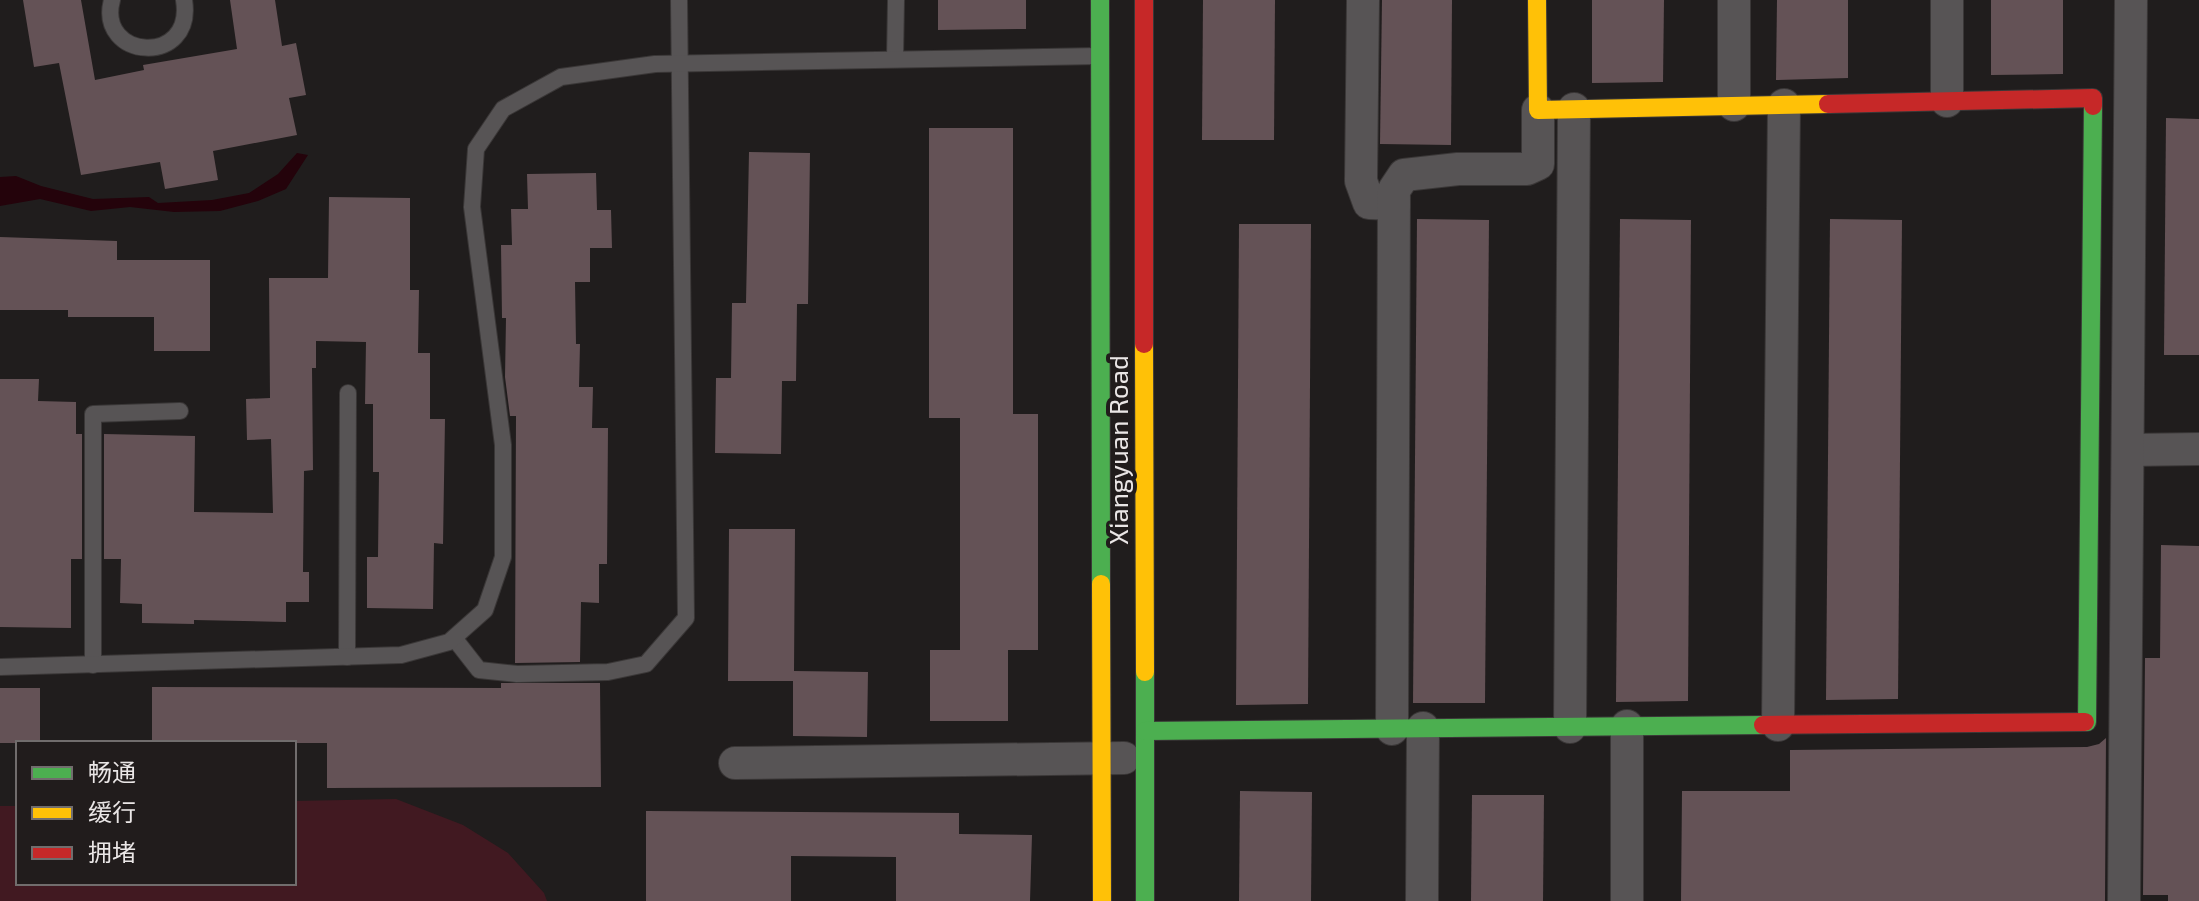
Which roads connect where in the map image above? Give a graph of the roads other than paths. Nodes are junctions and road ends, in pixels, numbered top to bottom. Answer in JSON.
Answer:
{"nodes":[{"id":1,"x":112,"y":0,"type":"edge"},
{"id":2,"x":184,"y":0,"type":"edge"},
{"id":3,"x":679,"y":0,"type":"edge"},
{"id":4,"x":896,"y":0,"type":"edge"},
{"id":5,"x":1100,"y":0,"type":"edge"},
{"id":6,"x":1144,"y":0,"type":"edge"},
{"id":7,"x":1363,"y":0,"type":"edge"},
{"id":8,"x":1537,"y":0,"type":"edge"},
{"id":9,"x":1734,"y":0,"type":"edge"},
{"id":10,"x":1947,"y":0,"type":"edge"},
{"id":11,"x":2131,"y":0,"type":"edge"},
{"id":12,"x":1130,"y":55,"type":"junction"},
{"id":13,"x":895,"y":59,"type":"junction"},
{"id":14,"x":679,"y":63,"type":"junction"},
{"id":15,"x":1947,"y":101,"type":"junction"},
{"id":16,"x":1734,"y":105,"type":"junction"},
{"id":17,"x":1784,"y":105,"type":"junction"},
{"id":18,"x":1574,"y":109,"type":"junction"},
{"id":19,"x":1538,"y":110,"type":"junction"},
{"id":20,"x":1394,"y":204,"type":"junction"},
{"id":21,"x":348,"y":393,"type":"dead end"},
{"id":22,"x":180,"y":411,"type":"dead end"},
{"id":23,"x":2199,"y":449,"type":"edge"},
{"id":24,"x":2128,"y":450,"type":"junction"},
{"id":25,"x":454,"y":638,"type":"junction"},
{"id":26,"x":347,"y":657,"type":"junction"},
{"id":27,"x":93,"y":665,"type":"junction"},
{"id":28,"x":0,"y":667,"type":"edge"},
{"id":29,"x":1778,"y":725,"type":"junction"},
{"id":30,"x":1627,"y":726,"type":"junction"},
{"id":31,"x":1570,"y":727,"type":"junction"},
{"id":32,"x":1408,"y":729,"type":"junction"},
{"id":33,"x":1145,"y":745,"type":"junction"},
{"id":34,"x":1101,"y":759,"type":"junction"},
{"id":35,"x":735,"y":763,"type":"dead end"},
{"id":36,"x":1102,"y":901,"type":"edge"},
{"id":37,"x":1145,"y":901,"type":"edge"},
{"id":38,"x":1422,"y":901,"type":"edge"},
{"id":39,"x":1627,"y":901,"type":"edge"},
{"id":40,"x":2124,"y":901,"type":"edge"}],
"edges":[{"from":1,"to":2,"type":"lane"},
{"from":3,"to":14,"type":"lane"},
{"from":4,"to":13,"type":"lane"},
{"from":5,"to":34,"type":"street","name":"Xiangyuan Road"},
{"from":6,"to":12,"type":"street","name":"Xiangyuan Road"},
{"from":7,"to":20,"type":"street"},
{"from":8,"to":19,"type":"street"},
{"from":9,"to":16,"type":"street"},
{"from":10,"to":15,"type":"street"},
{"from":11,"to":24,"type":"street"},
{"from":12,"to":13,"type":"lane"},
{"from":12,"to":33,"type":"street","name":"Xiangyuan Road"},
{"from":13,"to":14,"type":"lane"},
{"from":14,"to":25,"type":"lane"},
{"from":14,"to":25,"type":"lane"},
{"from":15,"to":17,"type":"street"},
{"from":15,"to":29,"type":"street"},
{"from":16,"to":17,"type":"street"},
{"from":16,"to":18,"type":"street"},
{"from":17,"to":29,"type":"street"},
{"from":18,"to":19,"type":"street"},
{"from":18,"to":31,"type":"street"},
{"from":19,"to":20,"type":"street"},
{"from":20,"to":32,"type":"street"},
{"from":21,"to":26,"type":"lane"},
{"from":22,"to":27,"type":"lane"},
{"from":23,"to":24,"type":"street"},
{"from":24,"to":40,"type":"street"},
{"from":25,"to":26,"type":"lane"},
{"from":26,"to":27,"type":"lane"},
{"from":27,"to":28,"type":"lane"},
{"from":29,"to":30,"type":"street"},
{"from":30,"to":31,"type":"street"},
{"from":30,"to":39,"type":"street"},
{"from":31,"to":32,"type":"street"},
{"from":32,"to":33,"type":"street"},
{"from":32,"to":38,"type":"street"},
{"from":33,"to":34,"type":"street"},
{"from":33,"to":37,"type":"street","name":"Xiangyuan Road"},
{"from":34,"to":35,"type":"street"},
{"from":34,"to":36,"type":"street","name":"Xiangyuan Road"}]}
